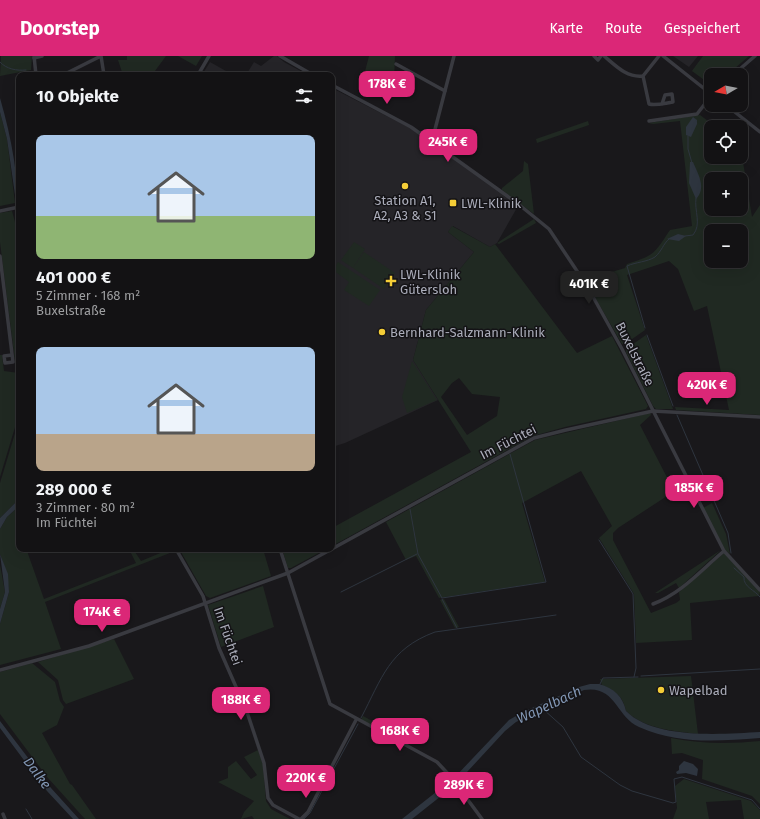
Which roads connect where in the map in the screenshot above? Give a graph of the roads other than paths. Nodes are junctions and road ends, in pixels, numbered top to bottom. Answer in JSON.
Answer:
{"nodes":[{"id":1,"x":42,"y":56,"type":"edge"},
{"id":2,"x":209,"y":56,"type":"edge"},
{"id":3,"x":280,"y":56,"type":"edge"},
{"id":4,"x":454,"y":56,"type":"edge"},
{"id":5,"x":594,"y":56,"type":"edge"},
{"id":6,"x":602,"y":56,"type":"edge"},
{"id":7,"x":659,"y":56,"type":"edge"},
{"id":8,"x":663,"y":56,"type":"edge"},
{"id":9,"x":755,"y":56,"type":"edge"},
{"id":10,"x":34,"y":57,"type":"edge"},
{"id":11,"x":396,"y":64,"type":"dead end"},
{"id":12,"x":741,"y":68,"type":"edge"},
{"id":13,"x":36,"y":72,"type":"edge"},
{"id":14,"x":69,"y":72,"type":"edge"},
{"id":15,"x":103,"y":72,"type":"edge"},
{"id":16,"x":200,"y":72,"type":"edge"},
{"id":17,"x":308,"y":72,"type":"edge"},
{"id":18,"x":643,"y":76,"type":"junction"},
{"id":19,"x":335,"y":87,"type":"edge"},
{"id":20,"x":704,"y":89,"type":"edge"},
{"id":21,"x":446,"y":91,"type":"junction"},
{"id":22,"x":662,"y":104,"type":"dead end"},
{"id":23,"x":704,"y":105,"type":"edge"},
{"id":24,"x":735,"y":112,"type":"edge"},
{"id":25,"x":649,"y":121,"type":"dead end"},
{"id":26,"x":760,"y":131,"type":"edge"},
{"id":27,"x":432,"y":141,"type":"junction"},
{"id":28,"x":16,"y":208,"type":"edge"},
{"id":29,"x":0,"y":211,"type":"edge"},
{"id":30,"x":0,"y":256,"type":"edge"},
{"id":31,"x":12,"y":355,"type":"dead end"},
{"id":32,"x":653,"y":411,"type":"junction"},
{"id":33,"x":760,"y":417,"type":"edge"},
{"id":34,"x":335,"y":547,"type":"edge"},
{"id":35,"x":724,"y":551,"type":"junction"},
{"id":36,"x":178,"y":552,"type":"edge"},
{"id":37,"x":281,"y":552,"type":"edge"},
{"id":38,"x":326,"y":552,"type":"edge"},
{"id":39,"x":288,"y":573,"type":"junction"},
{"id":40,"x":760,"y":590,"type":"edge"},
{"id":41,"x":206,"y":603,"type":"junction"},
{"id":42,"x":653,"y":604,"type":"dead end"},
{"id":43,"x":0,"y":670,"type":"edge"},
{"id":44,"x":356,"y":720,"type":"junction"},
{"id":45,"x":3,"y":814,"type":"dead end"},
{"id":46,"x":5,"y":819,"type":"edge"},
{"id":47,"x":300,"y":819,"type":"edge"},
{"id":48,"x":482,"y":819,"type":"edge"}],
"edges":[{"from":1,"to":10,"type":"street"},
{"from":2,"to":16,"type":"street"},
{"from":3,"to":17,"type":"street"},
{"from":4,"to":21,"type":"street"},
{"from":5,"to":6,"type":"street"},
{"from":6,"to":18,"type":"street"},
{"from":7,"to":18,"type":"street"},
{"from":8,"to":20,"type":"street"},
{"from":9,"to":12,"type":"street"},
{"from":10,"to":13,"type":"street"},
{"from":11,"to":21,"type":"street"},
{"from":14,"to":15,"type":"street"},
{"from":18,"to":22,"type":"street"},
{"from":19,"to":27,"type":"street","name":"Buxelstraße"},
{"from":21,"to":27,"type":"street"},
{"from":23,"to":25,"type":"street"},
{"from":24,"to":26,"type":"street"},
{"from":27,"to":32,"type":"street","name":"Buxelstraße"},
{"from":28,"to":29,"type":"street"},
{"from":30,"to":31,"type":"street"},
{"from":32,"to":33,"type":"street","name":"Im Füchtei"},
{"from":32,"to":34,"type":"street","name":"Im Füchtei"},
{"from":32,"to":35,"type":"street","name":"Buxelstraße"},
{"from":35,"to":40,"type":"street","name":"Buxelstraße"},
{"from":35,"to":42,"type":"street"},
{"from":36,"to":41,"type":"street"},
{"from":37,"to":39,"type":"street"},
{"from":38,"to":39,"type":"street","name":"Im Füchtei"},
{"from":39,"to":41,"type":"street","name":"Im Füchtei"},
{"from":39,"to":44,"type":"street"},
{"from":41,"to":43,"type":"street","name":"Im Füchtei"},
{"from":41,"to":47,"type":"street","name":"Im Füchtei"},
{"from":44,"to":47,"type":"street"},
{"from":44,"to":48,"type":"street"},
{"from":45,"to":46,"type":"street"}]}
